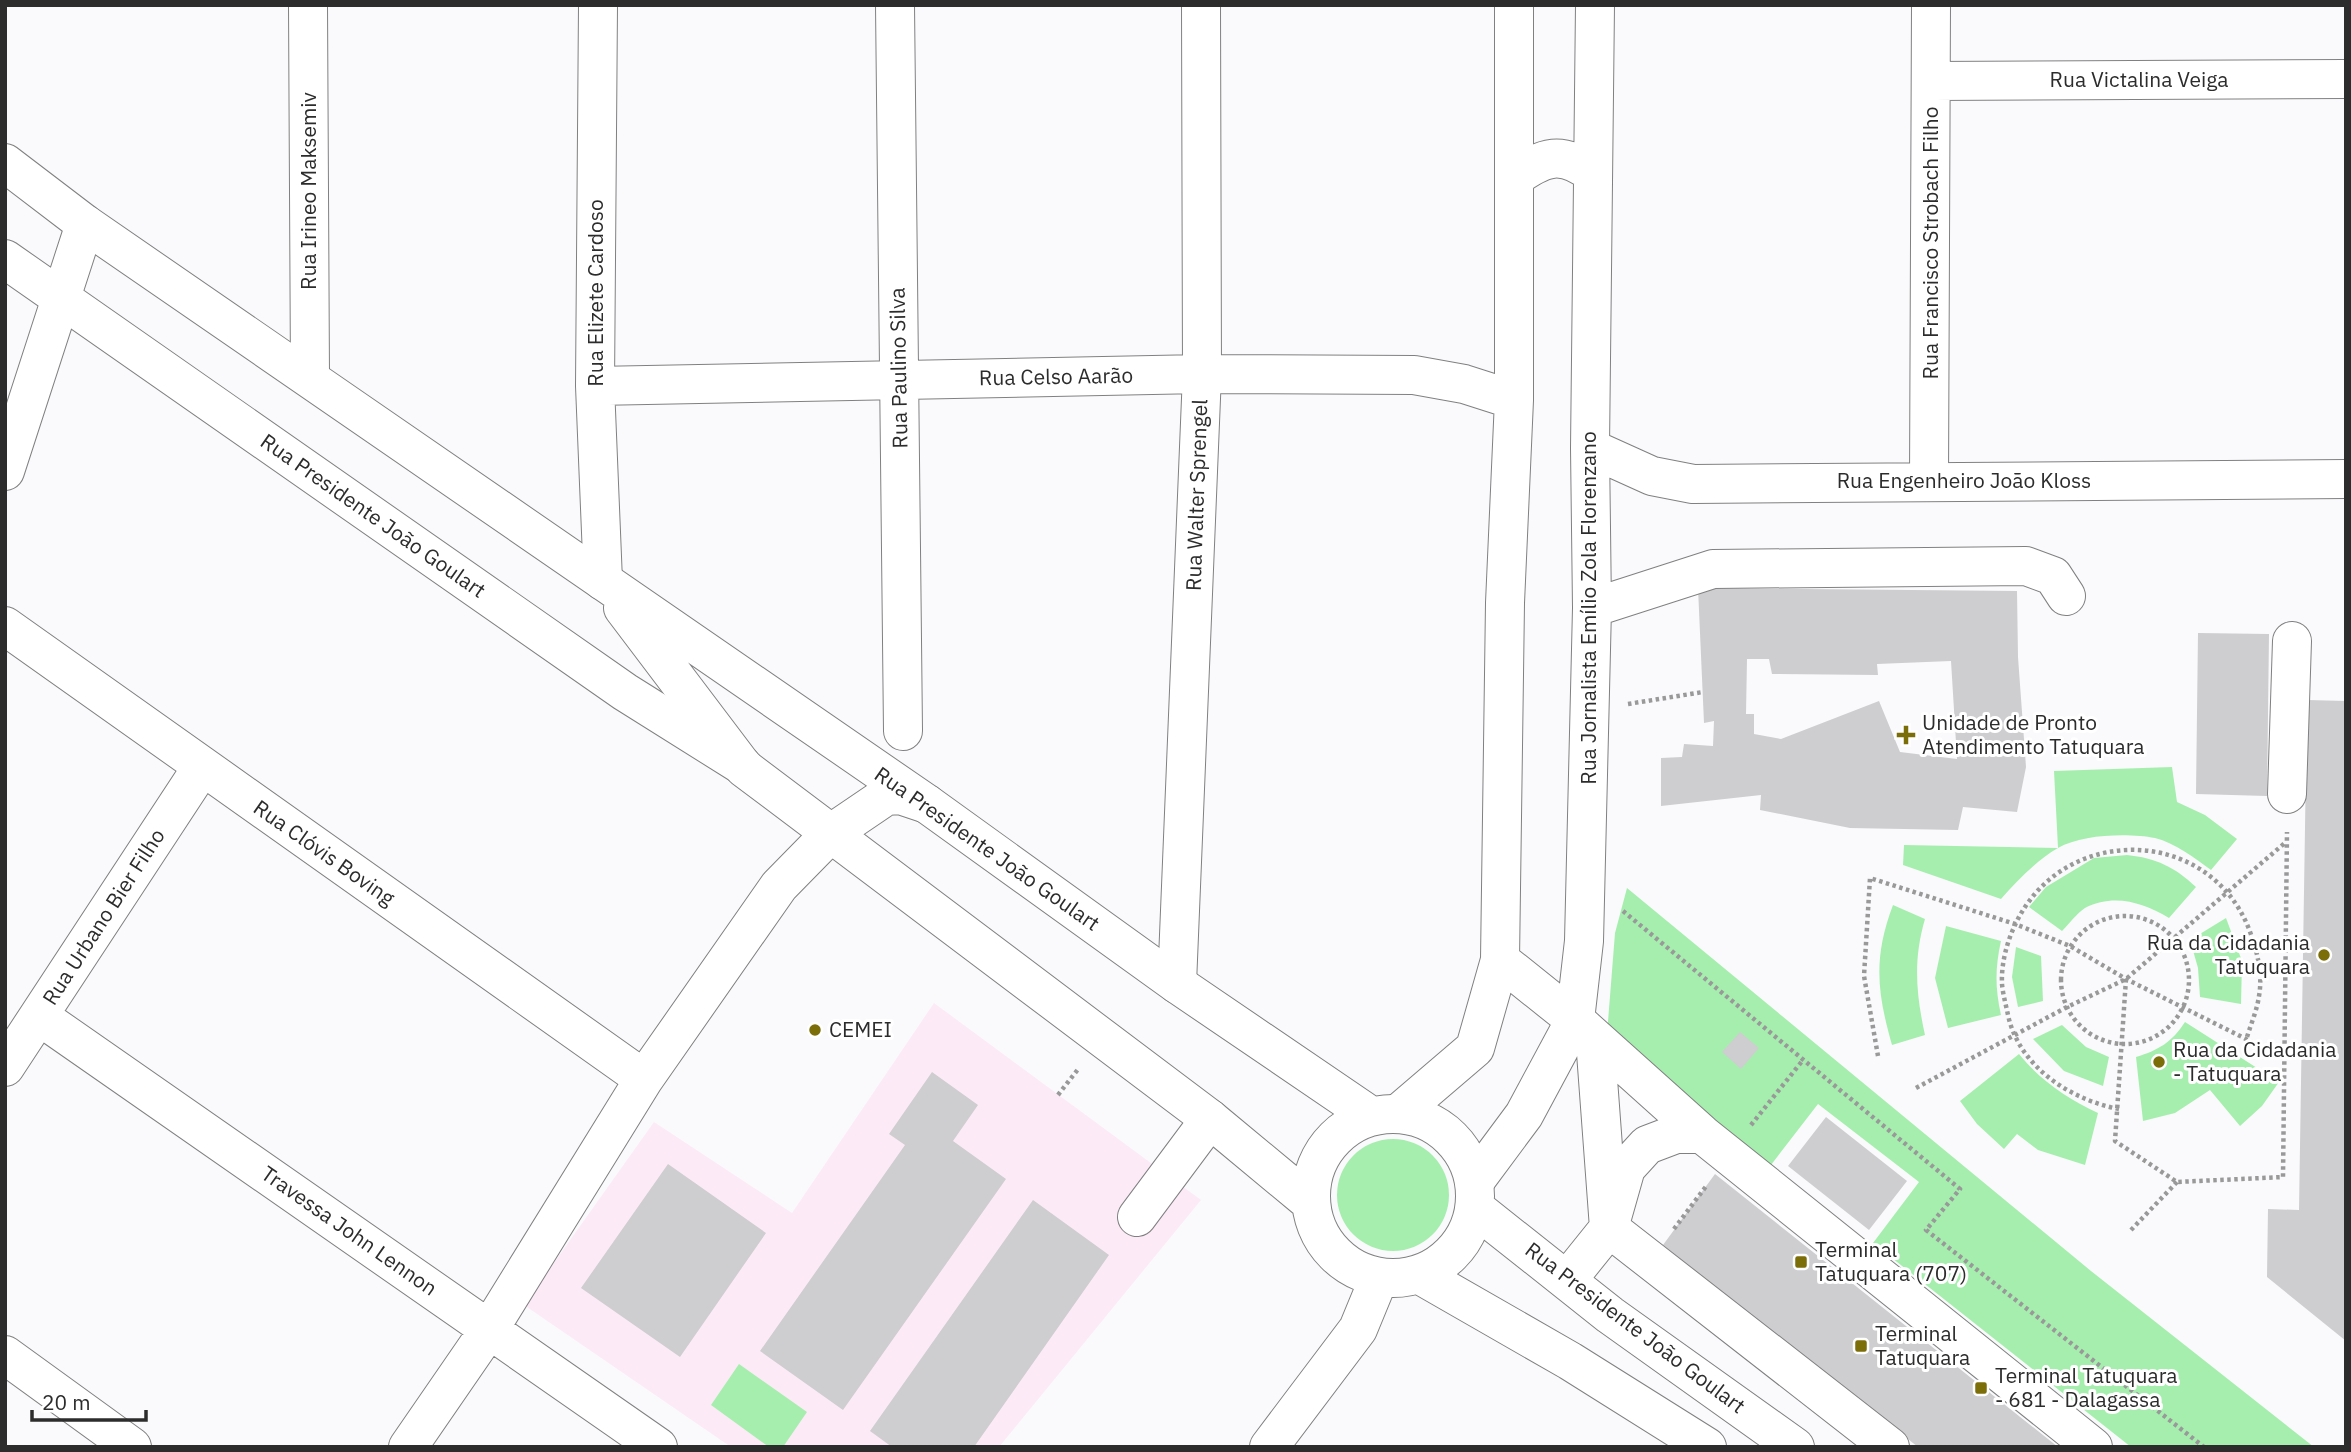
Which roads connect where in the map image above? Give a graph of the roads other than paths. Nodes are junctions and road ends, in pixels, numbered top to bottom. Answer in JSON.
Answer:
{"nodes":[{"id":1,"x":308,"y":5,"type":"edge"},
{"id":2,"x":598,"y":5,"type":"edge"},
{"id":3,"x":895,"y":5,"type":"edge"},
{"id":4,"x":1201,"y":5,"type":"edge"},
{"id":5,"x":1514,"y":5,"type":"edge"},
{"id":6,"x":1595,"y":5,"type":"edge"},
{"id":7,"x":1931,"y":5,"type":"edge"},
{"id":8,"x":2346,"y":79,"type":"edge"},
{"id":9,"x":1931,"y":82,"type":"junction"},
{"id":10,"x":5,"y":163,"type":"edge"},
{"id":11,"x":1593,"y":174,"type":"junction"},
{"id":12,"x":1514,"y":178,"type":"junction"},
{"id":13,"x":85,"y":224,"type":"junction"},
{"id":14,"x":5,"y":259,"type":"edge"},
{"id":15,"x":63,"y":300,"type":"junction"},
{"id":16,"x":1202,"y":374,"type":"junction"},
{"id":17,"x":310,"y":376,"type":"junction"},
{"id":18,"x":899,"y":380,"type":"junction"},
{"id":19,"x":595,"y":386,"type":"junction"},
{"id":20,"x":1514,"y":400,"type":"junction"},
{"id":21,"x":1590,"y":448,"type":"junction"},
{"id":22,"x":5,"y":471,"type":"edge"},
{"id":23,"x":2346,"y":478,"type":"edge"},
{"id":24,"x":1929,"y":481,"type":"junction"},
{"id":25,"x":603,"y":581,"type":"junction"},
{"id":26,"x":2066,"y":596,"type":"dead end"},
{"id":27,"x":1592,"y":608,"type":"junction"},
{"id":28,"x":5,"y":626,"type":"edge"},
{"id":29,"x":2292,"y":641,"type":"dead end"},
{"id":30,"x":904,"y":731,"type":"dead end"},
{"id":31,"x":202,"y":767,"type":"junction"},
{"id":32,"x":744,"y":768,"type":"junction"},
{"id":33,"x":2287,"y":794,"type":"road end"},
{"id":34,"x":927,"y":804,"type":"junction"},
{"id":35,"x":830,"y":834,"type":"junction"},
{"id":36,"x":1500,"y":960,"type":"junction"},
{"id":37,"x":1177,"y":984,"type":"junction"},
{"id":38,"x":39,"y":1016,"type":"junction"},
{"id":39,"x":1585,"y":1029,"type":"junction"},
{"id":40,"x":5,"y":1066,"type":"edge"},
{"id":41,"x":644,"y":1079,"type":"junction"},
{"id":42,"x":1385,"y":1114,"type":"junction"},
{"id":43,"x":1210,"y":1119,"type":"junction"},
{"id":44,"x":1702,"y":1134,"type":"junction"},
{"id":45,"x":1475,"y":1194,"type":"junction"},
{"id":46,"x":1310,"y":1202,"type":"junction"},
{"id":47,"x":1137,"y":1217,"type":"dead end"},
{"id":48,"x":1609,"y":1228,"type":"junction"},
{"id":49,"x":1420,"y":1275,"type":"junction"},
{"id":50,"x":1380,"y":1278,"type":"junction"},
{"id":51,"x":1568,"y":1279,"type":"junction"},
{"id":52,"x":490,"y":1328,"type":"junction"},
{"id":53,"x":5,"y":1356,"type":"edge"},
{"id":54,"x":132,"y":1447,"type":"edge"},
{"id":55,"x":408,"y":1447,"type":"edge"},
{"id":56,"x":658,"y":1447,"type":"edge"},
{"id":57,"x":1269,"y":1447,"type":"edge"},
{"id":58,"x":1707,"y":1447,"type":"edge"},
{"id":59,"x":1795,"y":1447,"type":"edge"},
{"id":60,"x":1889,"y":1447,"type":"edge"},
{"id":61,"x":2093,"y":1447,"type":"edge"}],
"edges":[{"from":1,"to":17,"type":"street","name":"Rua Irineo Maksemiv"},
{"from":2,"to":19,"type":"street","name":"Rua Elizete Cardoso"},
{"from":3,"to":18,"type":"street","name":"Rua Paulino Silva"},
{"from":4,"to":16,"type":"street","name":"Rua Walter Sprengel"},
{"from":5,"to":12,"type":"street"},
{"from":6,"to":11,"type":"street","name":"Rua Jornalista Emílio Zola Florenzano"},
{"from":7,"to":9,"type":"street","name":"Rua Francisco Strobach Filho"},
{"from":8,"to":9,"type":"street","name":"Rua Victalina Veiga"},
{"from":9,"to":24,"type":"street","name":"Rua Francisco Strobach Filho"},
{"from":10,"to":13,"type":"street","name":"Rua Presidente João Goulart"},
{"from":11,"to":12,"type":"street"},
{"from":11,"to":21,"type":"street","name":"Rua Jornalista Emílio Zola Florenzano"},
{"from":12,"to":20,"type":"street"},
{"from":13,"to":15,"type":"street"},
{"from":13,"to":17,"type":"street","name":"Rua Presidente João Goulart"},
{"from":14,"to":15,"type":"street","name":"Rua Presidente João Goulart"},
{"from":15,"to":22,"type":"street"},
{"from":15,"to":32,"type":"street","name":"Rua Presidente João Goulart"},
{"from":16,"to":18,"type":"street","name":"Rua Celso Aarão"},
{"from":16,"to":20,"type":"street","name":"Rua Celso Aarão"},
{"from":16,"to":37,"type":"street","name":"Rua Walter Sprengel"},
{"from":17,"to":25,"type":"street","name":"Rua Presidente João Goulart"},
{"from":18,"to":19,"type":"street","name":"Rua Celso Aarão"},
{"from":18,"to":30,"type":"street","name":"Rua Paulino Silva"},
{"from":19,"to":25,"type":"street","name":"Rua Elizete Cardoso"},
{"from":20,"to":36,"type":"street"},
{"from":21,"to":24,"type":"street","name":"Rua Engenheiro João Kloss"},
{"from":21,"to":27,"type":"street","name":"Rua Jornalista Emílio Zola Florenzano"},
{"from":23,"to":24,"type":"street","name":"Rua Engenheiro João Kloss"},
{"from":25,"to":32,"type":"street","name":"Rua Presidente João Goulart"},
{"from":25,"to":34,"type":"street","name":"Rua Presidente João Goulart"},
{"from":26,"to":27,"type":"street"},
{"from":27,"to":39,"type":"street","name":"Rua Jornalista Emílio Zola Florenzano"},
{"from":28,"to":31,"type":"street","name":"Rua Clóvis Boving"},
{"from":29,"to":33,"type":"street"},
{"from":31,"to":38,"type":"street","name":"Rua Urbano Bier Filho"},
{"from":31,"to":41,"type":"street","name":"Rua Clóvis Boving"},
{"from":32,"to":35,"type":"street","name":"Rua Presidente João Goulart"},
{"from":34,"to":35,"type":"street"},
{"from":34,"to":37,"type":"street","name":"Rua Presidente João Goulart"},
{"from":35,"to":41,"type":"street"},
{"from":35,"to":43,"type":"street","name":"Rua Presidente João Goulart"},
{"from":36,"to":39,"type":"street"},
{"from":36,"to":42,"type":"street"},
{"from":37,"to":42,"type":"street","name":"Rua Presidente João Goulart"},
{"from":38,"to":40,"type":"street","name":"Rua Urbano Bier Filho"},
{"from":38,"to":52,"type":"street","name":"Travessa John Lennon"},
{"from":39,"to":44,"type":"street"},
{"from":39,"to":45,"type":"street","name":"Rua Jornalista Emílio Zola Florenzano"},
{"from":39,"to":48,"type":"street"},
{"from":41,"to":52,"type":"street"},
{"from":42,"to":45,"type":"street","name":"Rua Presidente João Goulart"},
{"from":42,"to":46,"type":"street"},
{"from":43,"to":46,"type":"street","name":"Rua Presidente João Goulart"},
{"from":43,"to":47,"type":"street"},
{"from":44,"to":48,"type":"street"},
{"from":44,"to":61,"type":"street"},
{"from":45,"to":49,"type":"street"},
{"from":45,"to":51,"type":"street","name":"Rua Presidente João Goulart"},
{"from":46,"to":50,"type":"street"},
{"from":48,"to":51,"type":"street"},
{"from":48,"to":60,"type":"street"},
{"from":49,"to":50,"type":"street"},
{"from":49,"to":58,"type":"street"},
{"from":50,"to":57,"type":"street"},
{"from":51,"to":59,"type":"street","name":"Rua Presidente João Goulart"},
{"from":52,"to":55,"type":"street"},
{"from":52,"to":56,"type":"street","name":"Travessa John Lennon"},
{"from":53,"to":54,"type":"street"}]}
